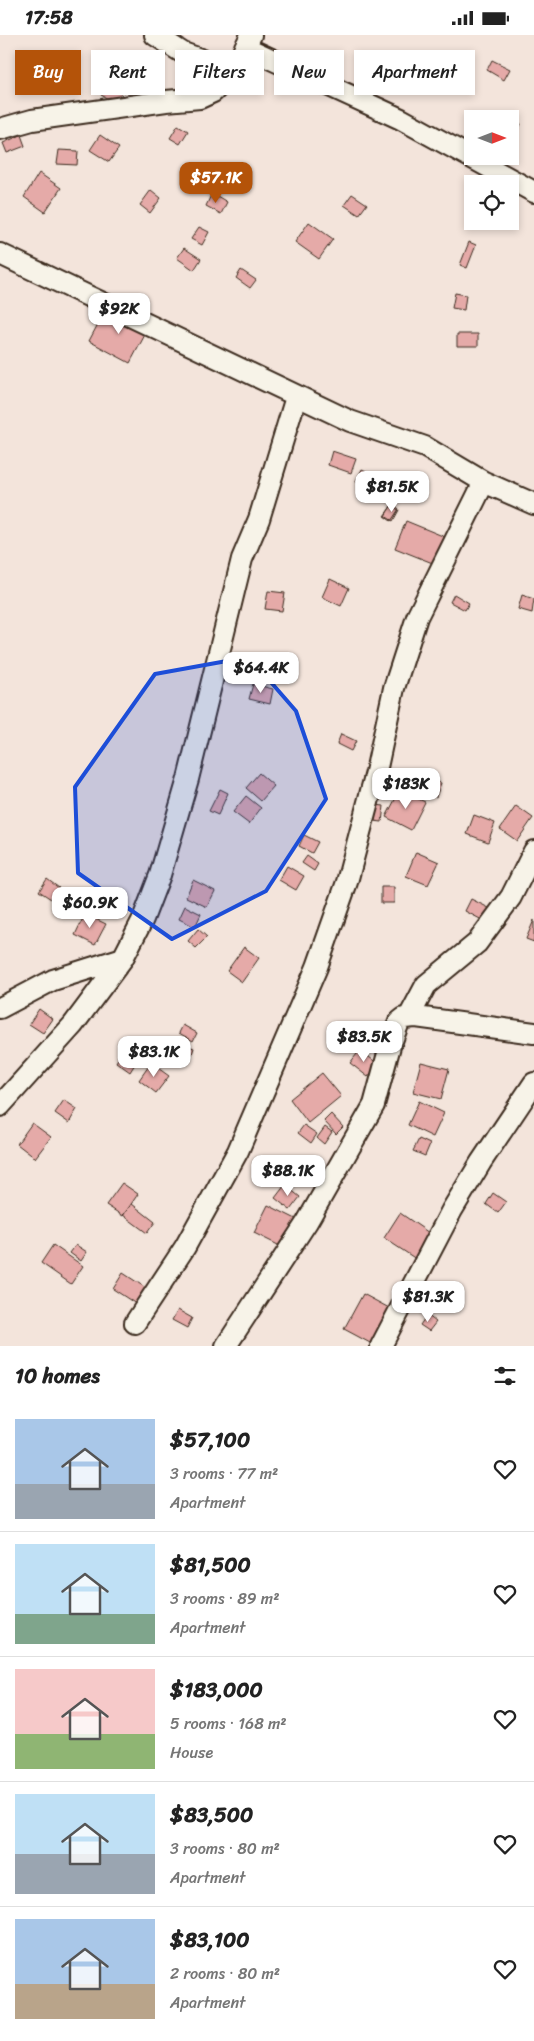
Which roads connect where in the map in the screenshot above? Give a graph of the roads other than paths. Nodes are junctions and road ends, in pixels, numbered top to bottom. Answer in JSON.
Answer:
{"nodes":[{"id":1,"x":156,"y":35,"type":"edge"},
{"id":2,"x":248,"y":41,"type":"edge"},
{"id":3,"x":178,"y":50,"type":"edge"},
{"id":4,"x":206,"y":95,"type":"edge"},
{"id":5,"x":0,"y":129,"type":"edge"},
{"id":6,"x":534,"y":192,"type":"edge"},
{"id":7,"x":0,"y":253,"type":"edge"},
{"id":8,"x":296,"y":397,"type":"junction"},
{"id":9,"x":484,"y":481,"type":"junction"},
{"id":10,"x":534,"y":504,"type":"edge"},
{"id":11,"x":534,"y":851,"type":"edge"},
{"id":12,"x":122,"y":957,"type":"junction"},
{"id":13,"x":5,"y":1003,"type":"edge"},
{"id":14,"x":409,"y":1017,"type":"junction"},
{"id":15,"x":534,"y":1033,"type":"edge"},
{"id":16,"x":534,"y":1083,"type":"edge"},
{"id":17,"x":0,"y":1106,"type":"edge"},
{"id":18,"x":135,"y":1323,"type":"dead end"},
{"id":19,"x":226,"y":1346,"type":"edge"},
{"id":20,"x":381,"y":1346,"type":"edge"}],
"edges":[{"from":1,"to":3,"type":"street"},
{"from":2,"to":6,"type":"street"},
{"from":4,"to":5,"type":"street"},
{"from":7,"to":8,"type":"street"},
{"from":8,"to":9,"type":"street"},
{"from":8,"to":12,"type":"street"},
{"from":9,"to":10,"type":"street"},
{"from":9,"to":18,"type":"street"},
{"from":11,"to":14,"type":"street"},
{"from":12,"to":13,"type":"street"},
{"from":12,"to":17,"type":"street"},
{"from":14,"to":15,"type":"street"},
{"from":14,"to":19,"type":"street"},
{"from":16,"to":20,"type":"street"}]}
